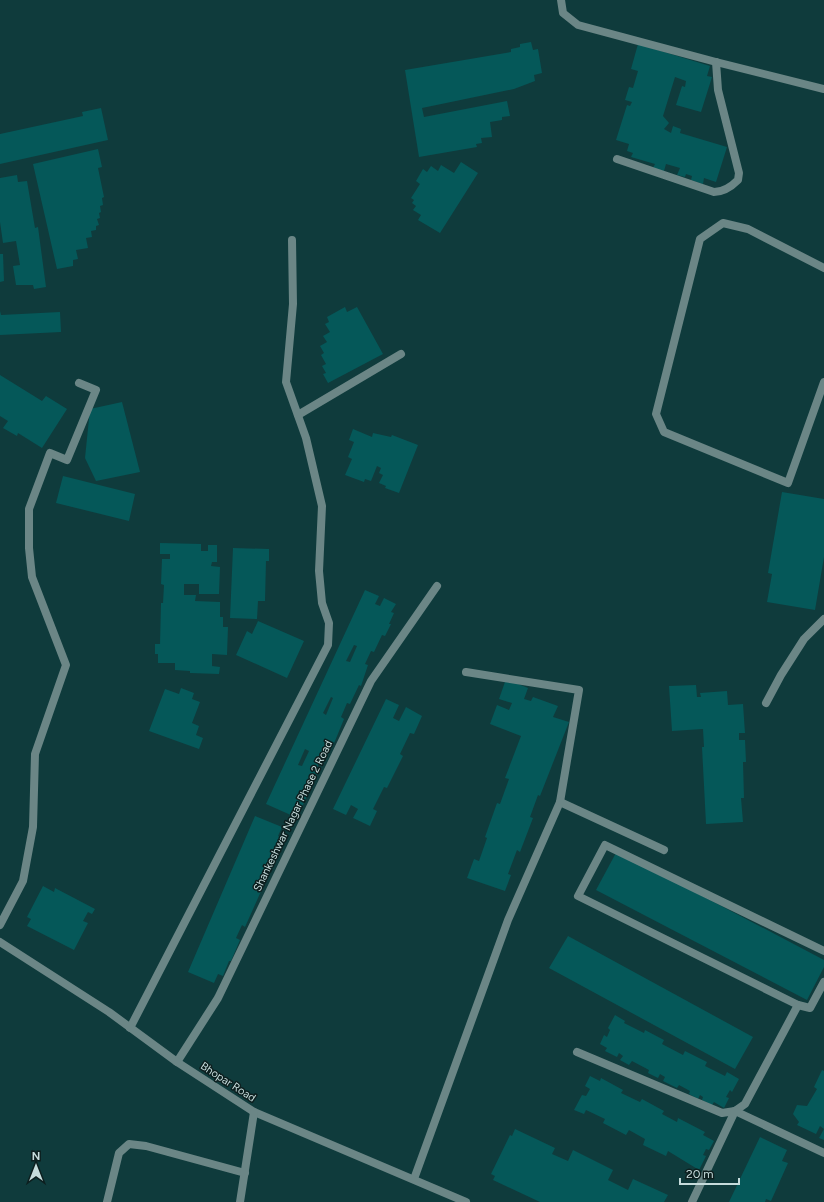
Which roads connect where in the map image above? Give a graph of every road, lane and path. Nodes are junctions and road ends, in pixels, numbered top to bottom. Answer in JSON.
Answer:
{"nodes":[{"id":1,"x":561,"y":0,"type":"edge"},
{"id":2,"x":716,"y":62,"type":"junction"},
{"id":3,"x":824,"y":89,"type":"edge"},
{"id":4,"x":617,"y":159,"type":"dead end"},
{"id":5,"x":292,"y":240,"type":"dead end"},
{"id":6,"x":824,"y":268,"type":"edge"},
{"id":7,"x":402,"y":354,"type":"dead end"},
{"id":8,"x":824,"y":382,"type":"edge"},
{"id":9,"x":79,"y":383,"type":"dead end"},
{"id":10,"x":298,"y":415,"type":"junction"},
{"id":11,"x":437,"y":586,"type":"dead end"},
{"id":12,"x":824,"y":619,"type":"edge"},
{"id":13,"x":466,"y":672,"type":"dead end"},
{"id":14,"x":766,"y":703,"type":"dead end"},
{"id":15,"x":560,"y":802,"type":"junction"},
{"id":16,"x":664,"y":850,"type":"dead end"},
{"id":17,"x":0,"y":925,"type":"edge"},
{"id":18,"x":0,"y":942,"type":"edge"},
{"id":19,"x":824,"y":950,"type":"edge"},
{"id":20,"x":824,"y":982,"type":"edge"},
{"id":21,"x":798,"y":1005,"type":"junction"},
{"id":22,"x":130,"y":1028,"type":"junction"},
{"id":23,"x":577,"y":1052,"type":"dead end"},
{"id":24,"x":177,"y":1062,"type":"junction"},
{"id":25,"x":735,"y":1111,"type":"junction"},
{"id":26,"x":254,"y":1112,"type":"junction"},
{"id":27,"x":824,"y":1153,"type":"edge"},
{"id":28,"x":245,"y":1173,"type":"junction"},
{"id":29,"x":414,"y":1179,"type":"junction"},
{"id":30,"x":107,"y":1202,"type":"edge"},
{"id":31,"x":240,"y":1202,"type":"edge"},
{"id":32,"x":466,"y":1202,"type":"edge"},
{"id":33,"x":692,"y":1202,"type":"edge"}],
"edges":[{"from":1,"to":2,"type":"street"},
{"from":2,"to":3,"type":"street"},
{"from":2,"to":4,"type":"street"},
{"from":5,"to":10,"type":"street"},
{"from":6,"to":8,"type":"street"},
{"from":7,"to":10,"type":"street"},
{"from":9,"to":17,"type":"street"},
{"from":10,"to":22,"type":"street"},
{"from":11,"to":24,"type":"street","name":"Shankeshwar Nagar Phase 2 Road"},
{"from":12,"to":14,"type":"street"},
{"from":13,"to":15,"type":"street"},
{"from":15,"to":16,"type":"street"},
{"from":15,"to":29,"type":"street"},
{"from":18,"to":22,"type":"street","name":"Bhopar Road"},
{"from":19,"to":21,"type":"street"},
{"from":20,"to":21,"type":"street"},
{"from":21,"to":25,"type":"street"},
{"from":22,"to":24,"type":"street","name":"Bhopar Road"},
{"from":23,"to":25,"type":"street"},
{"from":24,"to":26,"type":"street","name":"Bhopar Road"},
{"from":25,"to":27,"type":"street"},
{"from":25,"to":33,"type":"street"},
{"from":26,"to":28,"type":"street"},
{"from":26,"to":29,"type":"street","name":"Bhopar Road"},
{"from":28,"to":30,"type":"street"},
{"from":28,"to":31,"type":"street"},
{"from":29,"to":32,"type":"street","name":"Bhopar Road"}]}
